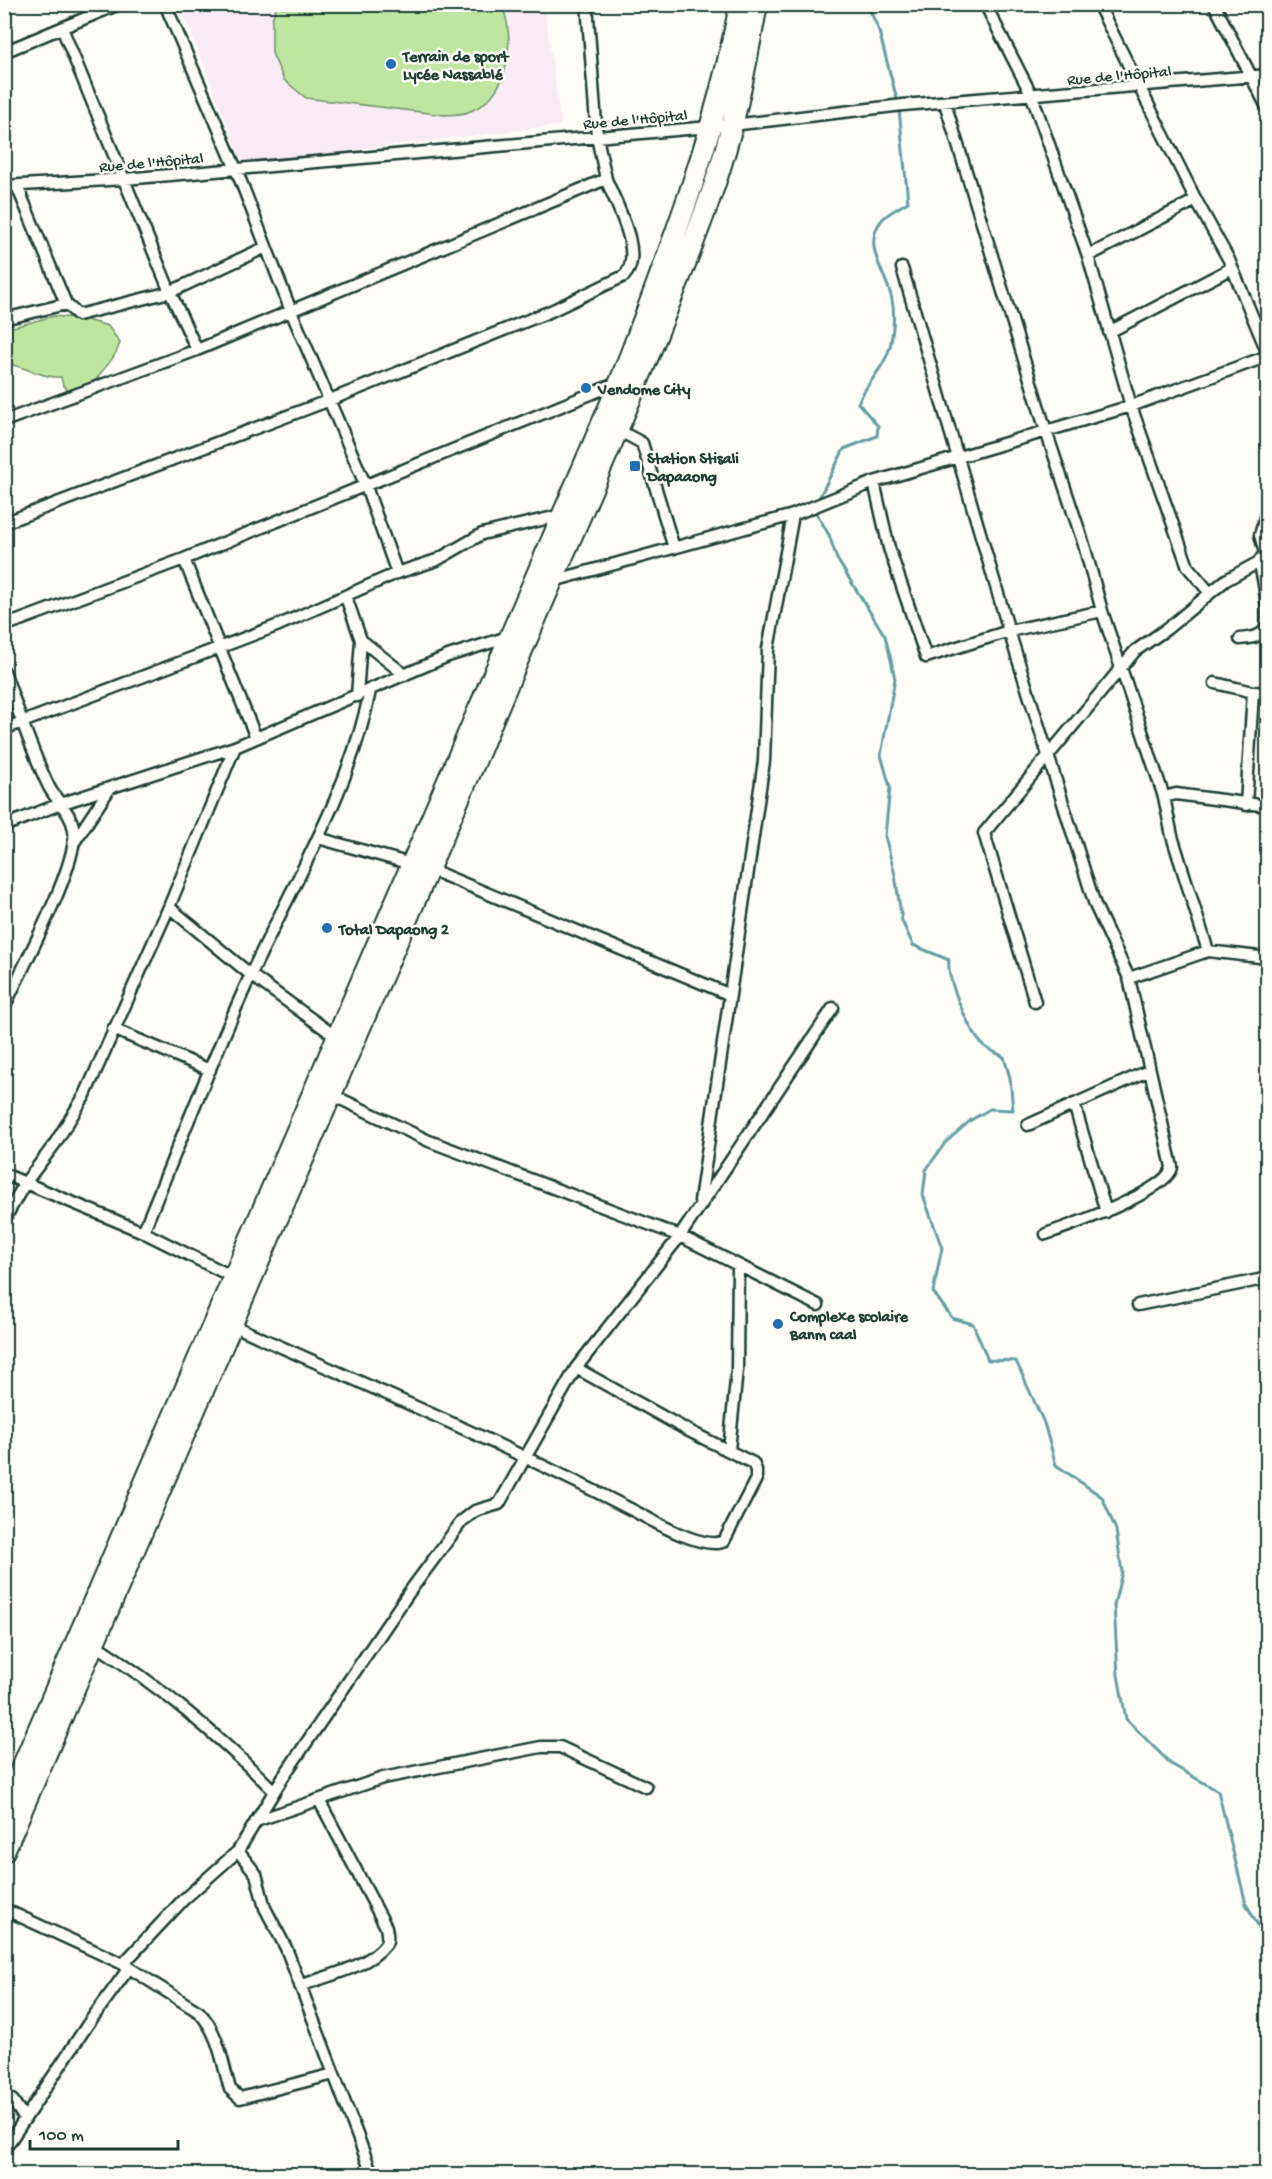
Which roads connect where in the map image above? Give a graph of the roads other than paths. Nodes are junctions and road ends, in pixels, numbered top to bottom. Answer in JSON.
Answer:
{"nodes":[{"id":1,"x":119,"y":4,"type":"edge"},
{"id":2,"x":165,"y":4,"type":"edge"},
{"id":3,"x":587,"y":4,"type":"edge"},
{"id":4,"x":740,"y":4,"type":"edge"},
{"id":5,"x":758,"y":4,"type":"edge"},
{"id":6,"x":986,"y":4,"type":"edge"},
{"id":7,"x":1098,"y":4,"type":"edge"},
{"id":8,"x":1214,"y":4,"type":"edge"},
{"id":9,"x":94,"y":10,"type":"edge"},
{"id":10,"x":62,"y":27,"type":"junction"},
{"id":11,"x":4,"y":52,"type":"edge"},
{"id":12,"x":1268,"y":75,"type":"edge"},
{"id":13,"x":1252,"y":77,"type":"junction"},
{"id":14,"x":1140,"y":87,"type":"junction"},
{"id":15,"x":1032,"y":96,"type":"junction"},
{"id":16,"x":945,"y":103,"type":"junction"},
{"id":17,"x":1268,"y":108,"type":"edge"},
{"id":18,"x":732,"y":125,"type":"junction"},
{"id":19,"x":711,"y":127,"type":"junction"},
{"id":20,"x":597,"y":137,"type":"junction"},
{"id":21,"x":236,"y":169,"type":"junction"},
{"id":22,"x":125,"y":179,"type":"junction"},
{"id":23,"x":606,"y":179,"type":"junction"},
{"id":24,"x":4,"y":186,"type":"edge"},
{"id":25,"x":17,"y":186,"type":"junction"},
{"id":26,"x":1196,"y":200,"type":"junction"},
{"id":27,"x":266,"y":247,"type":"junction"},
{"id":28,"x":1088,"y":256,"type":"junction"},
{"id":29,"x":902,"y":268,"type":"dead end"},
{"id":30,"x":1232,"y":268,"type":"junction"},
{"id":31,"x":170,"y":292,"type":"junction"},
{"id":32,"x":66,"y":304,"type":"junction"},
{"id":33,"x":291,"y":311,"type":"junction"},
{"id":34,"x":4,"y":319,"type":"edge"},
{"id":35,"x":1109,"y":332,"type":"junction"},
{"id":36,"x":197,"y":350,"type":"junction"},
{"id":37,"x":1268,"y":355,"type":"edge"},
{"id":38,"x":620,"y":382,"type":"junction"},
{"id":39,"x":330,"y":400,"type":"junction"},
{"id":40,"x":1131,"y":406,"type":"junction"},
{"id":41,"x":4,"y":421,"type":"edge"},
{"id":42,"x":618,"y":430,"type":"junction"},
{"id":43,"x":1046,"y":431,"type":"junction"},
{"id":44,"x":958,"y":458,"type":"junction"},
{"id":45,"x":874,"y":482,"type":"junction"},
{"id":46,"x":365,"y":484,"type":"junction"},
{"id":47,"x":1268,"y":507,"type":"edge"},
{"id":48,"x":562,"y":515,"type":"junction"},
{"id":49,"x":793,"y":515,"type":"junction"},
{"id":50,"x":4,"y":523,"type":"edge"},
{"id":51,"x":674,"y":548,"type":"junction"},
{"id":52,"x":1264,"y":556,"type":"edge"},
{"id":53,"x":184,"y":559,"type":"junction"},
{"id":54,"x":397,"y":573,"type":"junction"},
{"id":55,"x":553,"y":580,"type":"junction"},
{"id":56,"x":1210,"y":593,"type":"junction"},
{"id":57,"x":346,"y":597,"type":"junction"},
{"id":58,"x":1102,"y":611,"type":"junction"},
{"id":59,"x":4,"y":626,"type":"edge"},
{"id":60,"x":1009,"y":631,"type":"junction"},
{"id":61,"x":518,"y":637,"type":"junction"},
{"id":62,"x":1240,"y":639,"type":"dead end"},
{"id":63,"x":361,"y":640,"type":"junction"},
{"id":64,"x":220,"y":647,"type":"junction"},
{"id":65,"x":1120,"y":667,"type":"junction"},
{"id":66,"x":4,"y":671,"type":"edge"},
{"id":67,"x":405,"y":675,"type":"junction"},
{"id":68,"x":1215,"y":683,"type":"dead end"},
{"id":69,"x":370,"y":691,"type":"junction"},
{"id":70,"x":1253,"y":692,"type":"junction"},
{"id":71,"x":1268,"y":693,"type":"edge"},
{"id":72,"x":357,"y":696,"type":"junction"},
{"id":73,"x":22,"y":722,"type":"junction"},
{"id":74,"x":4,"y":729,"type":"edge"},
{"id":75,"x":256,"y":738,"type":"junction"},
{"id":76,"x":235,"y":747,"type":"junction"},
{"id":77,"x":1049,"y":753,"type":"junction"},
{"id":78,"x":110,"y":788,"type":"junction"},
{"id":79,"x":1164,"y":798,"type":"junction"},
{"id":80,"x":60,"y":804,"type":"junction"},
{"id":81,"x":1246,"y":805,"type":"junction"},
{"id":82,"x":1268,"y":806,"type":"edge"},
{"id":83,"x":4,"y":826,"type":"edge"},
{"id":84,"x":318,"y":837,"type":"junction"},
{"id":85,"x":75,"y":841,"type":"junction"},
{"id":86,"x":420,"y":866,"type":"junction"},
{"id":87,"x":169,"y":907,"type":"junction"},
{"id":88,"x":1208,"y":951,"type":"junction"},
{"id":89,"x":1268,"y":958,"type":"edge"},
{"id":90,"x":251,"y":975,"type":"junction"},
{"id":91,"x":1129,"y":978,"type":"junction"},
{"id":92,"x":728,"y":994,"type":"junction"},
{"id":93,"x":1035,"y":1002,"type":"dead end"},
{"id":94,"x":4,"y":1008,"type":"edge"},
{"id":95,"x":833,"y":1008,"type":"dead end"},
{"id":96,"x":112,"y":1029,"type":"junction"},
{"id":97,"x":345,"y":1042,"type":"junction"},
{"id":98,"x":210,"y":1070,"type":"junction"},
{"id":99,"x":1150,"y":1070,"type":"junction"},
{"id":100,"x":330,"y":1094,"type":"junction"},
{"id":101,"x":1074,"y":1104,"type":"junction"},
{"id":102,"x":1028,"y":1125,"type":"dead end"},
{"id":103,"x":4,"y":1174,"type":"edge"},
{"id":104,"x":25,"y":1183,"type":"junction"},
{"id":105,"x":699,"y":1204,"type":"junction"},
{"id":106,"x":1106,"y":1212,"type":"junction"},
{"id":107,"x":4,"y":1220,"type":"edge"},
{"id":108,"x":143,"y":1232,"type":"junction"},
{"id":109,"x":1046,"y":1234,"type":"dead end"},
{"id":110,"x":680,"y":1236,"type":"junction"},
{"id":111,"x":738,"y":1265,"type":"junction"},
{"id":112,"x":1268,"y":1278,"type":"edge"},
{"id":113,"x":241,"y":1282,"type":"junction"},
{"id":114,"x":818,"y":1305,"type":"dead end"},
{"id":115,"x":1138,"y":1305,"type":"dead end"},
{"id":116,"x":232,"y":1325,"type":"junction"},
{"id":117,"x":576,"y":1368,"type":"junction"},
{"id":118,"x":729,"y":1450,"type":"junction"},
{"id":119,"x":525,"y":1455,"type":"junction"},
{"id":120,"x":93,"y":1643,"type":"junction"},
{"id":121,"x":646,"y":1787,"type":"dead end"},
{"id":122,"x":274,"y":1791,"type":"junction"},
{"id":123,"x":319,"y":1800,"type":"junction"},
{"id":124,"x":4,"y":1809,"type":"edge"},
{"id":125,"x":256,"y":1821,"type":"junction"},
{"id":126,"x":4,"y":1851,"type":"edge"},
{"id":127,"x":238,"y":1851,"type":"junction"},
{"id":128,"x":4,"y":1909,"type":"edge"},
{"id":129,"x":126,"y":1966,"type":"junction"},
{"id":130,"x":300,"y":1986,"type":"junction"},
{"id":131,"x":334,"y":2074,"type":"junction"},
{"id":132,"x":4,"y":2094,"type":"edge"},
{"id":133,"x":25,"y":2119,"type":"junction"},
{"id":134,"x":4,"y":2150,"type":"edge"},
{"id":135,"x":372,"y":2175,"type":"edge"}],
"edges":[{"from":1,"to":9,"type":"street"},
{"from":2,"to":21,"type":"street"},
{"from":3,"to":20,"type":"street"},
{"from":4,"to":19,"type":"highway"},
{"from":5,"to":18,"type":"highway"},
{"from":6,"to":15,"type":"street"},
{"from":7,"to":14,"type":"street"},
{"from":8,"to":13,"type":"street"},
{"from":9,"to":10,"type":"street"},
{"from":10,"to":11,"type":"street"},
{"from":10,"to":22,"type":"street"},
{"from":12,"to":13,"type":"street","name":"Rue de l'Hôpital"},
{"from":13,"to":14,"type":"street","name":"Rue de l'Hôpital"},
{"from":13,"to":17,"type":"street"},
{"from":14,"to":15,"type":"street","name":"Rue de l'Hôpital"},
{"from":14,"to":26,"type":"street"},
{"from":15,"to":16,"type":"street","name":"Rue de l'Hôpital"},
{"from":15,"to":28,"type":"street"},
{"from":16,"to":18,"type":"street","name":"Rue de l'Hôpital"},
{"from":16,"to":43,"type":"street"},
{"from":18,"to":19,"type":"street","name":"Rue de l'Hôpital"},
{"from":18,"to":42,"type":"highway"},
{"from":19,"to":20,"type":"street","name":"Rue de l'Hôpital"},
{"from":19,"to":38,"type":"highway"},
{"from":20,"to":21,"type":"street","name":"Rue de l'Hôpital"},
{"from":20,"to":23,"type":"street"},
{"from":21,"to":22,"type":"street","name":"Rue de l'Hôpital"},
{"from":21,"to":27,"type":"street"},
{"from":22,"to":25,"type":"street","name":"Rue de l'Hôpital"},
{"from":22,"to":31,"type":"street"},
{"from":23,"to":33,"type":"street"},
{"from":23,"to":39,"type":"street"},
{"from":24,"to":25,"type":"street","name":"Rue de l'Hôpital"},
{"from":25,"to":32,"type":"street"},
{"from":26,"to":28,"type":"street"},
{"from":26,"to":30,"type":"street"},
{"from":27,"to":31,"type":"street"},
{"from":27,"to":33,"type":"street"},
{"from":28,"to":35,"type":"street"},
{"from":29,"to":44,"type":"street"},
{"from":30,"to":35,"type":"street"},
{"from":30,"to":37,"type":"street"},
{"from":31,"to":32,"type":"street"},
{"from":31,"to":36,"type":"street"},
{"from":32,"to":34,"type":"street"},
{"from":33,"to":36,"type":"street"},
{"from":33,"to":39,"type":"street"},
{"from":35,"to":40,"type":"street"},
{"from":36,"to":41,"type":"street"},
{"from":37,"to":40,"type":"street"},
{"from":38,"to":46,"type":"street"},
{"from":38,"to":48,"type":"highway"},
{"from":39,"to":46,"type":"street"},
{"from":39,"to":50,"type":"street"},
{"from":40,"to":43,"type":"street"},
{"from":40,"to":56,"type":"street"},
{"from":42,"to":51,"type":"street"},
{"from":42,"to":55,"type":"highway"},
{"from":43,"to":44,"type":"street"},
{"from":43,"to":58,"type":"street"},
{"from":44,"to":45,"type":"street"},
{"from":44,"to":60,"type":"street"},
{"from":45,"to":49,"type":"street"},
{"from":45,"to":60,"type":"street"},
{"from":46,"to":53,"type":"street"},
{"from":46,"to":54,"type":"street"},
{"from":47,"to":52,"type":"street"},
{"from":48,"to":54,"type":"street"},
{"from":48,"to":61,"type":"highway"},
{"from":49,"to":51,"type":"street"},
{"from":49,"to":92,"type":"street"},
{"from":51,"to":55,"type":"street"},
{"from":52,"to":56,"type":"street"},
{"from":52,"to":62,"type":"street"},
{"from":53,"to":59,"type":"street"},
{"from":53,"to":64,"type":"street"},
{"from":54,"to":57,"type":"street"},
{"from":55,"to":61,"type":"highway"},
{"from":56,"to":65,"type":"street"},
{"from":57,"to":63,"type":"street"},
{"from":57,"to":64,"type":"street"},
{"from":58,"to":60,"type":"street"},
{"from":58,"to":65,"type":"street"},
{"from":60,"to":77,"type":"street"},
{"from":61,"to":67,"type":"street"},
{"from":61,"to":86,"type":"highway"},
{"from":63,"to":67,"type":"street"},
{"from":63,"to":72,"type":"street"},
{"from":64,"to":73,"type":"street"},
{"from":64,"to":75,"type":"street"},
{"from":65,"to":77,"type":"street"},
{"from":65,"to":79,"type":"street"},
{"from":66,"to":73,"type":"street"},
{"from":67,"to":69,"type":"street"},
{"from":68,"to":70,"type":"street"},
{"from":69,"to":72,"type":"street"},
{"from":69,"to":84,"type":"street"},
{"from":70,"to":71,"type":"street"},
{"from":70,"to":81,"type":"street"},
{"from":72,"to":75,"type":"street"},
{"from":73,"to":74,"type":"street"},
{"from":73,"to":80,"type":"street"},
{"from":75,"to":76,"type":"street"},
{"from":76,"to":78,"type":"street"},
{"from":76,"to":87,"type":"street"},
{"from":77,"to":91,"type":"street"},
{"from":77,"to":93,"type":"street"},
{"from":78,"to":80,"type":"street"},
{"from":78,"to":85,"type":"street"},
{"from":79,"to":81,"type":"street"},
{"from":79,"to":88,"type":"street"},
{"from":80,"to":83,"type":"street"},
{"from":80,"to":85,"type":"street"},
{"from":81,"to":82,"type":"street"},
{"from":84,"to":86,"type":"street"},
{"from":84,"to":90,"type":"street"},
{"from":85,"to":94,"type":"street"},
{"from":86,"to":92,"type":"street"},
{"from":86,"to":97,"type":"highway"},
{"from":87,"to":90,"type":"street"},
{"from":87,"to":96,"type":"street"},
{"from":88,"to":89,"type":"street"},
{"from":88,"to":91,"type":"street"},
{"from":90,"to":97,"type":"street"},
{"from":90,"to":98,"type":"street"},
{"from":91,"to":99,"type":"street"},
{"from":92,"to":105,"type":"street"},
{"from":95,"to":105,"type":"street"},
{"from":96,"to":98,"type":"street"},
{"from":96,"to":104,"type":"street"},
{"from":97,"to":100,"type":"highway"},
{"from":97,"to":113,"type":"highway"},
{"from":98,"to":108,"type":"street"},
{"from":99,"to":101,"type":"street"},
{"from":99,"to":106,"type":"street"},
{"from":100,"to":110,"type":"street"},
{"from":100,"to":113,"type":"highway"},
{"from":101,"to":102,"type":"street"},
{"from":101,"to":106,"type":"street"},
{"from":103,"to":104,"type":"street"},
{"from":104,"to":107,"type":"street"},
{"from":104,"to":108,"type":"street"},
{"from":105,"to":110,"type":"street"},
{"from":106,"to":109,"type":"street"},
{"from":108,"to":113,"type":"street"},
{"from":110,"to":111,"type":"street"},
{"from":110,"to":117,"type":"street"},
{"from":111,"to":114,"type":"street"},
{"from":111,"to":118,"type":"street"},
{"from":112,"to":115,"type":"street"},
{"from":113,"to":116,"type":"highway"},
{"from":113,"to":124,"type":"highway"},
{"from":116,"to":119,"type":"street"},
{"from":116,"to":120,"type":"highway"},
{"from":117,"to":118,"type":"street"},
{"from":117,"to":119,"type":"street"},
{"from":118,"to":119,"type":"street"},
{"from":119,"to":122,"type":"street"},
{"from":120,"to":122,"type":"street"},
{"from":120,"to":126,"type":"highway"},
{"from":121,"to":123,"type":"street"},
{"from":122,"to":125,"type":"street"},
{"from":123,"to":125,"type":"street"},
{"from":123,"to":130,"type":"street"},
{"from":125,"to":127,"type":"street"},
{"from":127,"to":129,"type":"street"},
{"from":127,"to":130,"type":"street"},
{"from":128,"to":129,"type":"street"},
{"from":129,"to":131,"type":"street"},
{"from":129,"to":133,"type":"street"},
{"from":130,"to":131,"type":"street"},
{"from":131,"to":135,"type":"street"},
{"from":132,"to":133,"type":"street"},
{"from":133,"to":134,"type":"street"}]}
